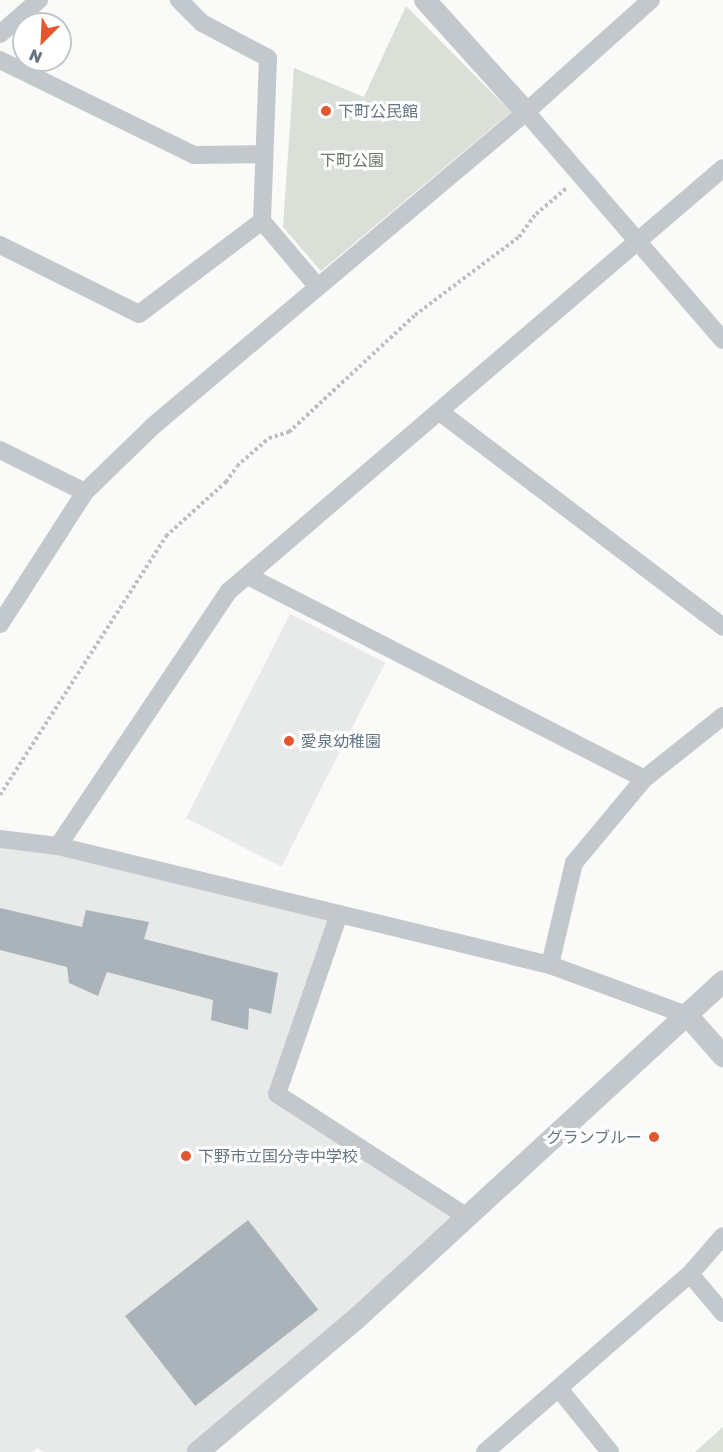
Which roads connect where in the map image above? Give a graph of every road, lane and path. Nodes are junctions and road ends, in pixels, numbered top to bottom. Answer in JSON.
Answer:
{"nodes":[{"id":1,"x":39,"y":0,"type":"edge"},
{"id":2,"x":179,"y":0,"type":"edge"},
{"id":3,"x":425,"y":0,"type":"edge"},
{"id":4,"x":648,"y":1,"type":"edge"},
{"id":5,"x":0,"y":34,"type":"edge"},
{"id":6,"x":0,"y":60,"type":"edge"},
{"id":7,"x":526,"y":112,"type":"junction"},
{"id":8,"x":264,"y":154,"type":"junction"},
{"id":9,"x":723,"y":168,"type":"edge"},
{"id":10,"x":582,"y":175,"type":"junction"},
{"id":11,"x":262,"y":221,"type":"junction"},
{"id":12,"x":638,"y":241,"type":"junction"},
{"id":13,"x":0,"y":245,"type":"edge"},
{"id":14,"x":317,"y":286,"type":"junction"},
{"id":15,"x":723,"y":340,"type":"edge"},
{"id":16,"x":440,"y":412,"type":"junction"},
{"id":17,"x":0,"y":450,"type":"edge"},
{"id":18,"x":85,"y":492,"type":"junction"},
{"id":19,"x":248,"y":576,"type":"junction"},
{"id":20,"x":0,"y":624,"type":"edge"},
{"id":21,"x":723,"y":627,"type":"edge"},
{"id":22,"x":723,"y":716,"type":"edge"},
{"id":23,"x":644,"y":779,"type":"junction"},
{"id":24,"x":0,"y":795,"type":"edge"},
{"id":25,"x":0,"y":838,"type":"edge"},
{"id":26,"x":57,"y":846,"type":"junction"},
{"id":27,"x":339,"y":914,"type":"junction"},
{"id":28,"x":550,"y":964,"type":"junction"},
{"id":29,"x":723,"y":981,"type":"edge"},
{"id":30,"x":687,"y":1015,"type":"junction"},
{"id":31,"x":723,"y":1056,"type":"edge"},
{"id":32,"x":467,"y":1217,"type":"junction"},
{"id":33,"x":723,"y":1236,"type":"edge"},
{"id":34,"x":690,"y":1274,"type":"junction"},
{"id":35,"x":723,"y":1313,"type":"edge"},
{"id":36,"x":560,"y":1390,"type":"junction"},
{"id":37,"x":198,"y":1452,"type":"edge"},
{"id":38,"x":485,"y":1452,"type":"edge"},
{"id":39,"x":610,"y":1452,"type":"edge"}],
"edges":[{"from":1,"to":5,"type":"street"},
{"from":2,"to":8,"type":"street"},
{"from":3,"to":7,"type":"street"},
{"from":4,"to":7,"type":"street"},
{"from":6,"to":8,"type":"street"},
{"from":7,"to":10,"type":"street"},
{"from":7,"to":14,"type":"street"},
{"from":8,"to":11,"type":"street"},
{"from":9,"to":12,"type":"street"},
{"from":10,"to":12,"type":"street"},
{"from":10,"to":24,"type":"path"},
{"from":11,"to":13,"type":"street"},
{"from":11,"to":14,"type":"street"},
{"from":12,"to":15,"type":"street"},
{"from":12,"to":16,"type":"street"},
{"from":14,"to":18,"type":"street"},
{"from":16,"to":19,"type":"street"},
{"from":16,"to":21,"type":"street"},
{"from":17,"to":18,"type":"street"},
{"from":18,"to":20,"type":"street"},
{"from":19,"to":23,"type":"street"},
{"from":19,"to":26,"type":"street"},
{"from":22,"to":23,"type":"street"},
{"from":23,"to":28,"type":"street"},
{"from":25,"to":26,"type":"street"},
{"from":26,"to":27,"type":"street"},
{"from":27,"to":28,"type":"street"},
{"from":27,"to":32,"type":"street"},
{"from":28,"to":30,"type":"street"},
{"from":29,"to":30,"type":"street"},
{"from":30,"to":31,"type":"street"},
{"from":30,"to":32,"type":"street"},
{"from":32,"to":37,"type":"street"},
{"from":33,"to":34,"type":"street"},
{"from":34,"to":35,"type":"street"},
{"from":34,"to":36,"type":"street"},
{"from":36,"to":38,"type":"street"},
{"from":36,"to":39,"type":"street"}]}
